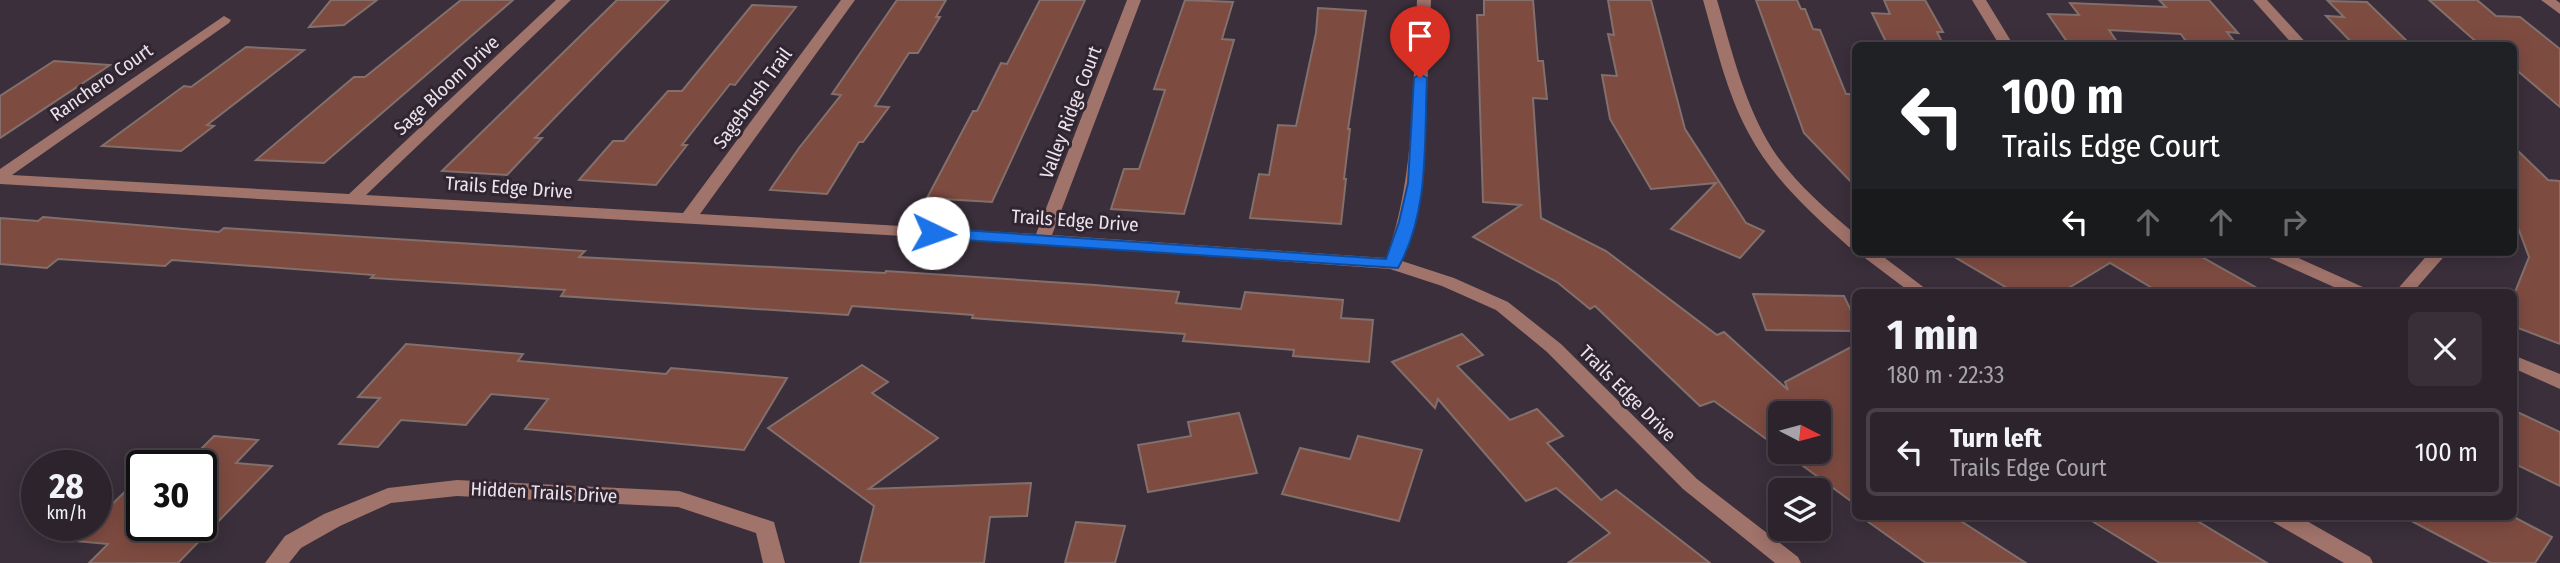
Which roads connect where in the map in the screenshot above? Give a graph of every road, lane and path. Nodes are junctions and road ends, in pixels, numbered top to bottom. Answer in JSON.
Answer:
{"nodes":[{"id":1,"x":565,"y":0,"type":"edge"},
{"id":2,"x":848,"y":0,"type":"edge"},
{"id":3,"x":1134,"y":0,"type":"edge"},
{"id":4,"x":1424,"y":0,"type":"edge"},
{"id":5,"x":1710,"y":0,"type":"edge"},
{"id":6,"x":1979,"y":0,"type":"edge"},
{"id":7,"x":2260,"y":0,"type":"edge"},
{"id":8,"x":2548,"y":0,"type":"edge"},
{"id":9,"x":2560,"y":9,"type":"edge"},
{"id":10,"x":224,"y":20,"type":"dead end"},
{"id":11,"x":2005,"y":42,"type":"edge"},
{"id":12,"x":2298,"y":42,"type":"edge"},
{"id":13,"x":0,"y":177,"type":"edge"},
{"id":14,"x":355,"y":198,"type":"junction"},
{"id":15,"x":687,"y":219,"type":"junction"},
{"id":16,"x":1042,"y":239,"type":"junction"},
{"id":17,"x":1852,"y":240,"type":"edge"},
{"id":18,"x":1872,"y":256,"type":"edge"},
{"id":19,"x":2280,"y":256,"type":"edge"},
{"id":20,"x":2436,"y":256,"type":"edge"},
{"id":21,"x":1392,"y":264,"type":"junction"},
{"id":22,"x":1917,"y":289,"type":"edge"},
{"id":23,"x":2352,"y":289,"type":"edge"},
{"id":24,"x":2407,"y":289,"type":"edge"},
{"id":25,"x":2517,"y":363,"type":"edge"},
{"id":26,"x":2560,"y":382,"type":"edge"},
{"id":27,"x":2287,"y":520,"type":"edge"},
{"id":28,"x":276,"y":563,"type":"edge"},
{"id":29,"x":774,"y":563,"type":"edge"},
{"id":30,"x":1790,"y":563,"type":"edge"},
{"id":31,"x":2362,"y":563,"type":"edge"}],
"edges":[{"from":1,"to":14,"type":"street","name":"Sage Bloom Drive"},
{"from":2,"to":15,"type":"street","name":"Sagebrush Trail"},
{"from":3,"to":16,"type":"street","name":"Valley Ridge Court"},
{"from":4,"to":21,"type":"street"},
{"from":5,"to":17,"type":"street"},
{"from":6,"to":11,"type":"street"},
{"from":7,"to":12,"type":"street"},
{"from":8,"to":9,"type":"street"},
{"from":10,"to":13,"type":"street","name":"Ranchero Court"},
{"from":13,"to":14,"type":"street","name":"Trails Edge Drive"},
{"from":14,"to":15,"type":"street","name":"Trails Edge Drive"},
{"from":15,"to":16,"type":"street","name":"Trails Edge Drive"},
{"from":16,"to":21,"type":"street","name":"Trails Edge Drive"},
{"from":18,"to":22,"type":"street"},
{"from":19,"to":23,"type":"street"},
{"from":20,"to":24,"type":"street"},
{"from":21,"to":30,"type":"street","name":"Trails Edge Drive"},
{"from":25,"to":26,"type":"street"},
{"from":27,"to":31,"type":"street"},
{"from":28,"to":29,"type":"street","name":"Hidden Trails Drive"}]}
